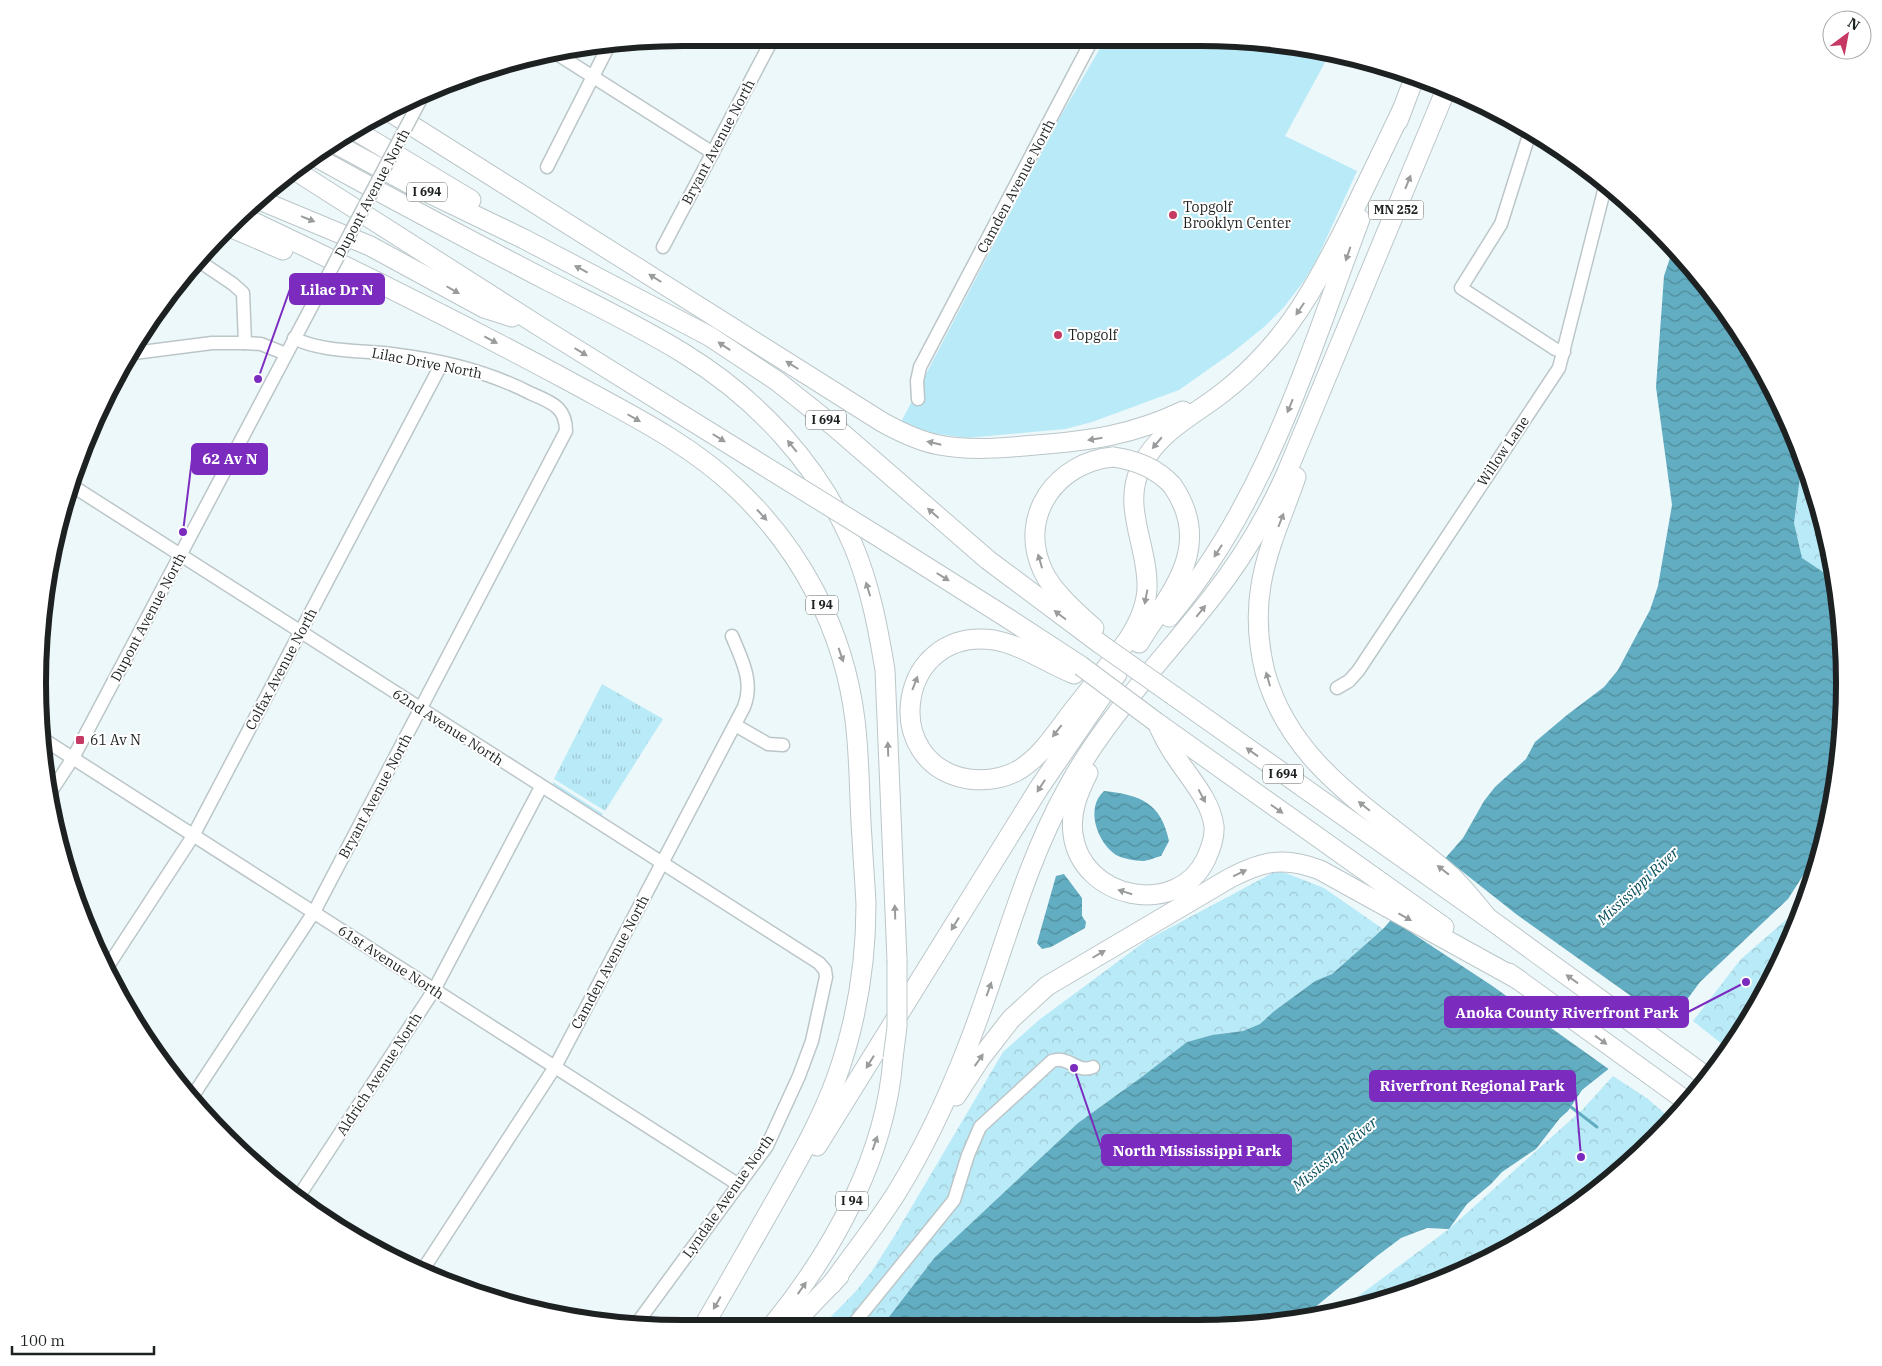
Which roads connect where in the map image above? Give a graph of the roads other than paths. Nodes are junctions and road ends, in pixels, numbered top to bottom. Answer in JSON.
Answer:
{"nodes":[{"id":1,"x":769,"y":46,"type":"edge"},
{"id":2,"x":1089,"y":46,"type":"edge"},
{"id":3,"x":606,"y":51,"type":"edge"},
{"id":4,"x":562,"y":58,"type":"edge"},
{"id":5,"x":592,"y":77,"type":"junction"},
{"id":6,"x":1412,"y":83,"type":"edge"},
{"id":7,"x":1444,"y":95,"type":"edge"},
{"id":8,"x":419,"y":104,"type":"edge"},
{"id":9,"x":1402,"y":110,"type":"junction"},
{"id":10,"x":395,"y":115,"type":"edge"},
{"id":11,"x":387,"y":120,"type":"edge"},
{"id":12,"x":361,"y":134,"type":"edge"},
{"id":13,"x":1528,"y":139,"type":"edge"},
{"id":14,"x":341,"y":147,"type":"edge"},
{"id":15,"x":713,"y":153,"type":"junction"},
{"id":16,"x":321,"y":160,"type":"edge"},
{"id":17,"x":547,"y":167,"type":"dead end"},
{"id":18,"x":301,"y":174,"type":"edge"},
{"id":19,"x":290,"y":182,"type":"edge"},
{"id":20,"x":1604,"y":192,"type":"edge"},
{"id":21,"x":265,"y":202,"type":"edge"},
{"id":22,"x":543,"y":209,"type":"junction"},
{"id":23,"x":247,"y":220,"type":"edge"},
{"id":24,"x":236,"y":230,"type":"edge"},
{"id":25,"x":524,"y":239,"type":"junction"},
{"id":26,"x":663,"y":248,"type":"dead end"},
{"id":27,"x":434,"y":260,"type":"junction"},
{"id":28,"x":203,"y":264,"type":"edge"},
{"id":29,"x":1362,"y":292,"type":"junction"},
{"id":30,"x":458,"y":322,"type":"junction"},
{"id":31,"x":540,"y":326,"type":"junction"},
{"id":32,"x":294,"y":338,"type":"junction"},
{"id":33,"x":245,"y":343,"type":"junction"},
{"id":34,"x":140,"y":352,"type":"edge"},
{"id":35,"x":1564,"y":352,"type":"junction"},
{"id":36,"x":286,"y":354,"type":"junction"},
{"id":37,"x":442,"y":363,"type":"junction"},
{"id":38,"x":1249,"y":369,"type":"junction"},
{"id":39,"x":918,"y":399,"type":"dead end"},
{"id":40,"x":566,"y":431,"type":"joint"},
{"id":41,"x":77,"y":489,"type":"edge"},
{"id":42,"x":181,"y":555,"type":"junction"},
{"id":43,"x":300,"y":632,"type":"junction"},
{"id":44,"x":732,"y":636,"type":"dead end"},
{"id":45,"x":1102,"y":640,"type":"junction"},
{"id":46,"x":1138,"y":644,"type":"junction"},
{"id":47,"x":1170,"y":649,"type":"junction"},
{"id":48,"x":1077,"y":670,"type":"junction"},
{"id":49,"x":1337,"y":688,"type":"dead end"},
{"id":50,"x":421,"y":710,"type":"junction"},
{"id":51,"x":1156,"y":722,"type":"junction"},
{"id":52,"x":735,"y":725,"type":"junction"},
{"id":53,"x":50,"y":743,"type":"edge"},
{"id":54,"x":783,"y":745,"type":"dead end"},
{"id":55,"x":73,"y":758,"type":"junction"},
{"id":56,"x":55,"y":786,"type":"edge"},
{"id":57,"x":541,"y":787,"type":"junction"},
{"id":58,"x":194,"y":836,"type":"junction"},
{"id":59,"x":1397,"y":844,"type":"junction"},
{"id":60,"x":661,"y":863,"type":"junction"},
{"id":61,"x":314,"y":912,"type":"junction"},
{"id":62,"x":111,"y":962,"type":"edge"},
{"id":63,"x":825,"y":970,"type":"joint"},
{"id":64,"x":1519,"y":980,"type":"junction"},
{"id":65,"x":434,"y":990,"type":"junction"},
{"id":66,"x":555,"y":1067,"type":"junction"},
{"id":67,"x":1093,"y":1068,"type":"dead end"},
{"id":68,"x":1703,"y":1073,"type":"edge"},
{"id":69,"x":1672,"y":1091,"type":"junction"},
{"id":70,"x":196,"y":1093,"type":"edge"},
{"id":71,"x":1682,"y":1098,"type":"edge"},
{"id":72,"x":1680,"y":1101,"type":"edge"},
{"id":73,"x":739,"y":1185,"type":"junction"},
{"id":74,"x":301,"y":1192,"type":"edge"},
{"id":75,"x":426,"y":1265,"type":"edge"},
{"id":76,"x":730,"y":1280,"type":"junction"},
{"id":77,"x":831,"y":1284,"type":"junction"},
{"id":78,"x":640,"y":1318,"type":"edge"},
{"id":79,"x":707,"y":1320,"type":"edge"},
{"id":80,"x":777,"y":1320,"type":"edge"},
{"id":81,"x":797,"y":1320,"type":"edge"},
{"id":82,"x":857,"y":1320,"type":"edge"}],
"edges":[{"from":1,"to":15,"type":"street","name":"Bryant Avenue North"},
{"from":2,"to":39,"type":"street","name":"Camden Avenue North"},
{"from":3,"to":5,"type":"street"},
{"from":4,"to":5,"type":"street"},
{"from":5,"to":15,"type":"street"},
{"from":5,"to":17,"type":"street"},
{"from":6,"to":9,"type":"highway"},
{"from":29,"to":7,"type":"highway","number":"MN 252","one_way":true},
{"from":8,"to":32,"type":"street","name":"Dupont Avenue North","bridge":true},
{"from":9,"to":38,"type":"highway","one_way":true},
{"from":9,"to":46,"type":"highway","one_way":true},
{"from":10,"to":22,"type":"highway"},
{"from":11,"to":22,"type":"highway"},
{"from":12,"to":25,"type":"highway"},
{"from":13,"to":35,"type":"street"},
{"from":14,"to":25,"type":"highway","number":"I 694"},
{"from":15,"to":26,"type":"street","name":"Bryant Avenue North"},
{"from":80,"to":16,"type":"highway","number":"I 94","one_way":true,"bridge":true},
{"from":18,"to":27,"type":"highway","number":"I 694"},
{"from":19,"to":27,"type":"highway"},
{"from":20,"to":35,"type":"street","name":"Willow Lane"},
{"from":21,"to":31,"type":"highway","one_way":true},
{"from":38,"to":22,"type":"highway","one_way":true},
{"from":23,"to":30,"type":"highway","number":"I 94"},
{"from":24,"to":30,"type":"highway"},
{"from":45,"to":25,"type":"highway","number":"I 694","one_way":true},
{"from":27,"to":31,"type":"highway","number":"I 694"},
{"from":28,"to":33,"type":"street"},
{"from":47,"to":29,"type":"highway","one_way":true},
{"from":59,"to":29,"type":"highway","one_way":true},
{"from":30,"to":76,"type":"highway","number":"I 94","one_way":true},
{"from":31,"to":48,"type":"highway","number":"I 694","one_way":true,"bridge":true},
{"from":32,"to":36,"type":"street","name":"Dupont Avenue North"},
{"from":32,"to":37,"type":"street","name":"Lilac Drive North"},
{"from":33,"to":34,"type":"street"},
{"from":33,"to":36,"type":"street"},
{"from":35,"to":49,"type":"street","name":"Willow Lane"},
{"from":36,"to":42,"type":"street","name":"Dupont Avenue North"},
{"from":37,"to":40,"type":"street","name":"Lilac Drive North"},
{"from":37,"to":43,"type":"street","name":"Colfax Avenue North"},
{"from":38,"to":48,"type":"highway","one_way":true},
{"from":40,"to":50,"type":"street","name":"Bryant Avenue North"},
{"from":41,"to":42,"type":"street","name":"62nd Avenue North"},
{"from":42,"to":43,"type":"street","name":"62nd Avenue North"},
{"from":42,"to":55,"type":"street","name":"Dupont Avenue North"},
{"from":43,"to":50,"type":"street","name":"62nd Avenue North"},
{"from":43,"to":58,"type":"street","name":"Colfax Avenue North"},
{"from":44,"to":52,"type":"street","name":"Camden Avenue North"},
{"from":45,"to":46,"type":"highway","one_way":true,"bridge":true},
{"from":59,"to":45,"type":"highway","number":"I 694","one_way":true,"bridge":true},
{"from":46,"to":76,"type":"highway","one_way":true},
{"from":51,"to":47,"type":"highway","one_way":true},
{"from":77,"to":47,"type":"highway","one_way":true},
{"from":48,"to":51,"type":"highway","number":"I 694","bridge":true},
{"from":50,"to":57,"type":"street","name":"62nd Avenue North"},
{"from":50,"to":61,"type":"street","name":"Bryant Avenue North"},
{"from":51,"to":64,"type":"highway","number":"I 694","one_way":true},
{"from":52,"to":54,"type":"street"},
{"from":52,"to":60,"type":"street","name":"Camden Avenue North"},
{"from":53,"to":55,"type":"street","name":"61st Avenue North"},
{"from":55,"to":56,"type":"street","name":"Dupont Avenue North"},
{"from":55,"to":58,"type":"street","name":"61st Avenue North"},
{"from":57,"to":60,"type":"street","name":"62nd Avenue North"},
{"from":57,"to":65,"type":"street","name":"Aldrich Avenue North"},
{"from":58,"to":61,"type":"street","name":"61st Avenue North"},
{"from":58,"to":62,"type":"street","name":"Colfax Avenue North"},
{"from":68,"to":59,"type":"highway","number":"I 694","one_way":true},
{"from":60,"to":63,"type":"street","name":"62nd Avenue North"},
{"from":60,"to":66,"type":"street","name":"Camden Avenue North"},
{"from":61,"to":65,"type":"street","name":"61st Avenue North"},
{"from":61,"to":70,"type":"street","name":"Bryant Avenue North"},
{"from":63,"to":73,"type":"street","name":"Lyndale Avenue North"},
{"from":64,"to":69,"type":"highway","number":"I 694","one_way":true},
{"from":77,"to":64,"type":"highway","one_way":true},
{"from":65,"to":66,"type":"street","name":"61st Avenue North"},
{"from":65,"to":74,"type":"street","name":"Aldrich Avenue North"},
{"from":66,"to":73,"type":"street","name":"61st Avenue North"},
{"from":66,"to":75,"type":"street","name":"Camden Avenue North"},
{"from":67,"to":82,"type":"street"},
{"from":69,"to":71,"type":"highway","number":"I 694"},
{"from":69,"to":72,"type":"highway"},
{"from":73,"to":78,"type":"street","name":"Lyndale Avenue North"},
{"from":76,"to":79,"type":"highway","number":"I 94","one_way":true},
{"from":77,"to":81,"type":"highway"}]}
